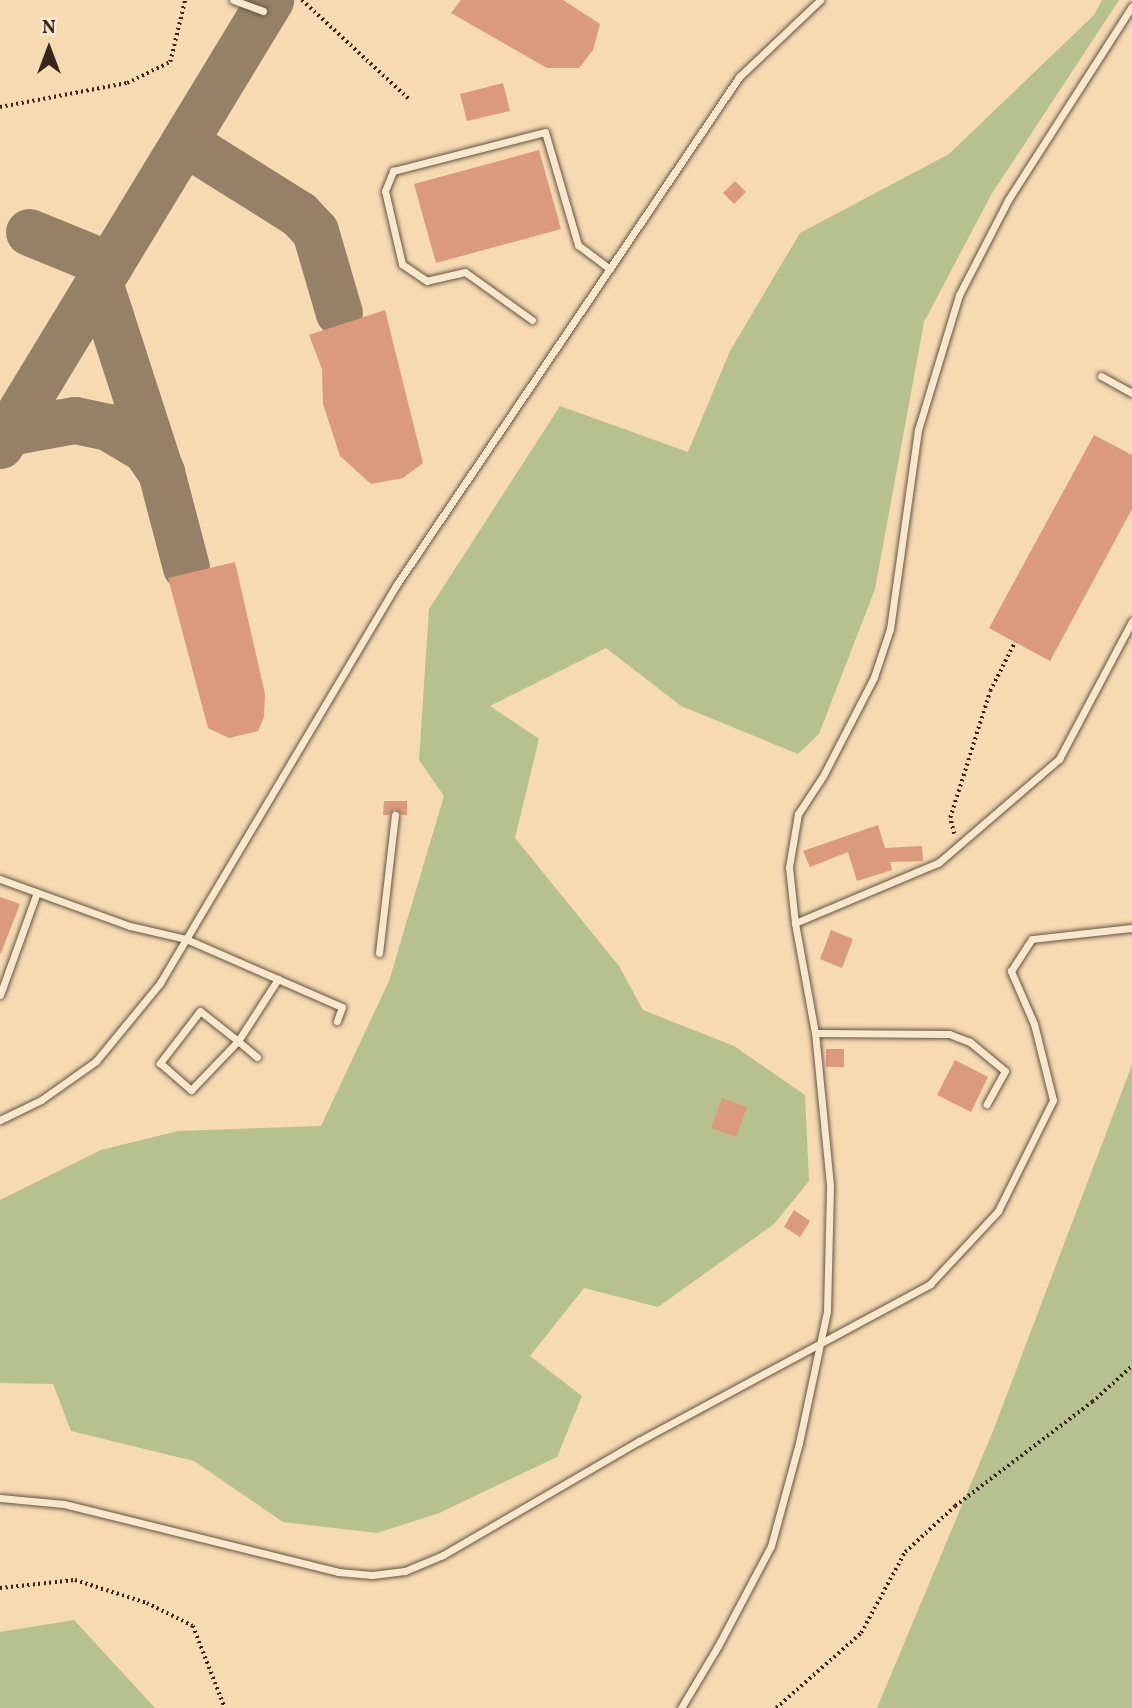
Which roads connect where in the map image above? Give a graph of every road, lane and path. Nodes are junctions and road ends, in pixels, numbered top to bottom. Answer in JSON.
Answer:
{"nodes":[{"id":1,"x":186,"y":0,"type":"edge"},
{"id":2,"x":233,"y":0,"type":"edge"},
{"id":3,"x":302,"y":0,"type":"edge"},
{"id":4,"x":815,"y":2,"type":"edge"},
{"id":5,"x":1132,"y":6,"type":"edge"},
{"id":6,"x":263,"y":11,"type":"dead end"},
{"id":7,"x":410,"y":100,"type":"dead end"},
{"id":8,"x":0,"y":107,"type":"edge"},
{"id":9,"x":610,"y":269,"type":"junction"},
{"id":10,"x":532,"y":320,"type":"dead end"},
{"id":11,"x":1101,"y":376,"type":"dead end"},
{"id":12,"x":1132,"y":393,"type":"edge"},
{"id":13,"x":1132,"y":621,"type":"edge"},
{"id":14,"x":1016,"y":642,"type":"dead end"},
{"id":15,"x":394,"y":815,"type":"dead end"},
{"id":16,"x":957,"y":846,"type":"junction"},
{"id":17,"x":0,"y":879,"type":"edge"},
{"id":18,"x":37,"y":892,"type":"junction"},
{"id":19,"x":795,"y":923,"type":"junction"},
{"id":20,"x":1132,"y":928,"type":"edge"},
{"id":21,"x":186,"y":939,"type":"junction"},
{"id":22,"x":379,"y":953,"type":"dead end"},
{"id":23,"x":278,"y":979,"type":"junction"},
{"id":24,"x":0,"y":996,"type":"edge"},
{"id":25,"x":337,"y":1021,"type":"dead end"},
{"id":26,"x":815,"y":1033,"type":"junction"},
{"id":27,"x":238,"y":1041,"type":"junction"},
{"id":28,"x":257,"y":1057,"type":"dead end"},
{"id":29,"x":987,"y":1104,"type":"dead end"},
{"id":30,"x":0,"y":1120,"type":"edge"},
{"id":31,"x":821,"y":1345,"type":"junction"},
{"id":32,"x":1132,"y":1366,"type":"edge"},
{"id":33,"x":0,"y":1498,"type":"edge"},
{"id":34,"x":0,"y":1588,"type":"edge"},
{"id":35,"x":225,"y":1708,"type":"edge"},
{"id":36,"x":681,"y":1708,"type":"edge"},
{"id":37,"x":776,"y":1708,"type":"edge"}],
"edges":[{"from":1,"to":8,"type":"path"},
{"from":2,"to":6,"type":"lane"},
{"from":3,"to":7,"type":"path"},
{"from":4,"to":9,"type":"lane"},
{"from":5,"to":19,"type":"lane"},
{"from":9,"to":10,"type":"lane"},
{"from":9,"to":21,"type":"lane"},
{"from":11,"to":12,"type":"lane"},
{"from":13,"to":16,"type":"lane"},
{"from":14,"to":16,"type":"path"},
{"from":15,"to":22,"type":"lane"},
{"from":16,"to":19,"type":"lane"},
{"from":17,"to":18,"type":"lane"},
{"from":18,"to":21,"type":"lane"},
{"from":18,"to":24,"type":"lane"},
{"from":19,"to":26,"type":"lane"},
{"from":20,"to":31,"type":"lane"},
{"from":21,"to":23,"type":"lane"},
{"from":21,"to":30,"type":"lane"},
{"from":23,"to":25,"type":"lane"},
{"from":23,"to":27,"type":"lane"},
{"from":26,"to":29,"type":"lane"},
{"from":26,"to":31,"type":"lane"},
{"from":27,"to":27,"type":"lane"},
{"from":27,"to":28,"type":"lane"},
{"from":31,"to":33,"type":"lane"},
{"from":31,"to":36,"type":"lane"},
{"from":32,"to":37,"type":"path"},
{"from":34,"to":35,"type":"path"}]}
